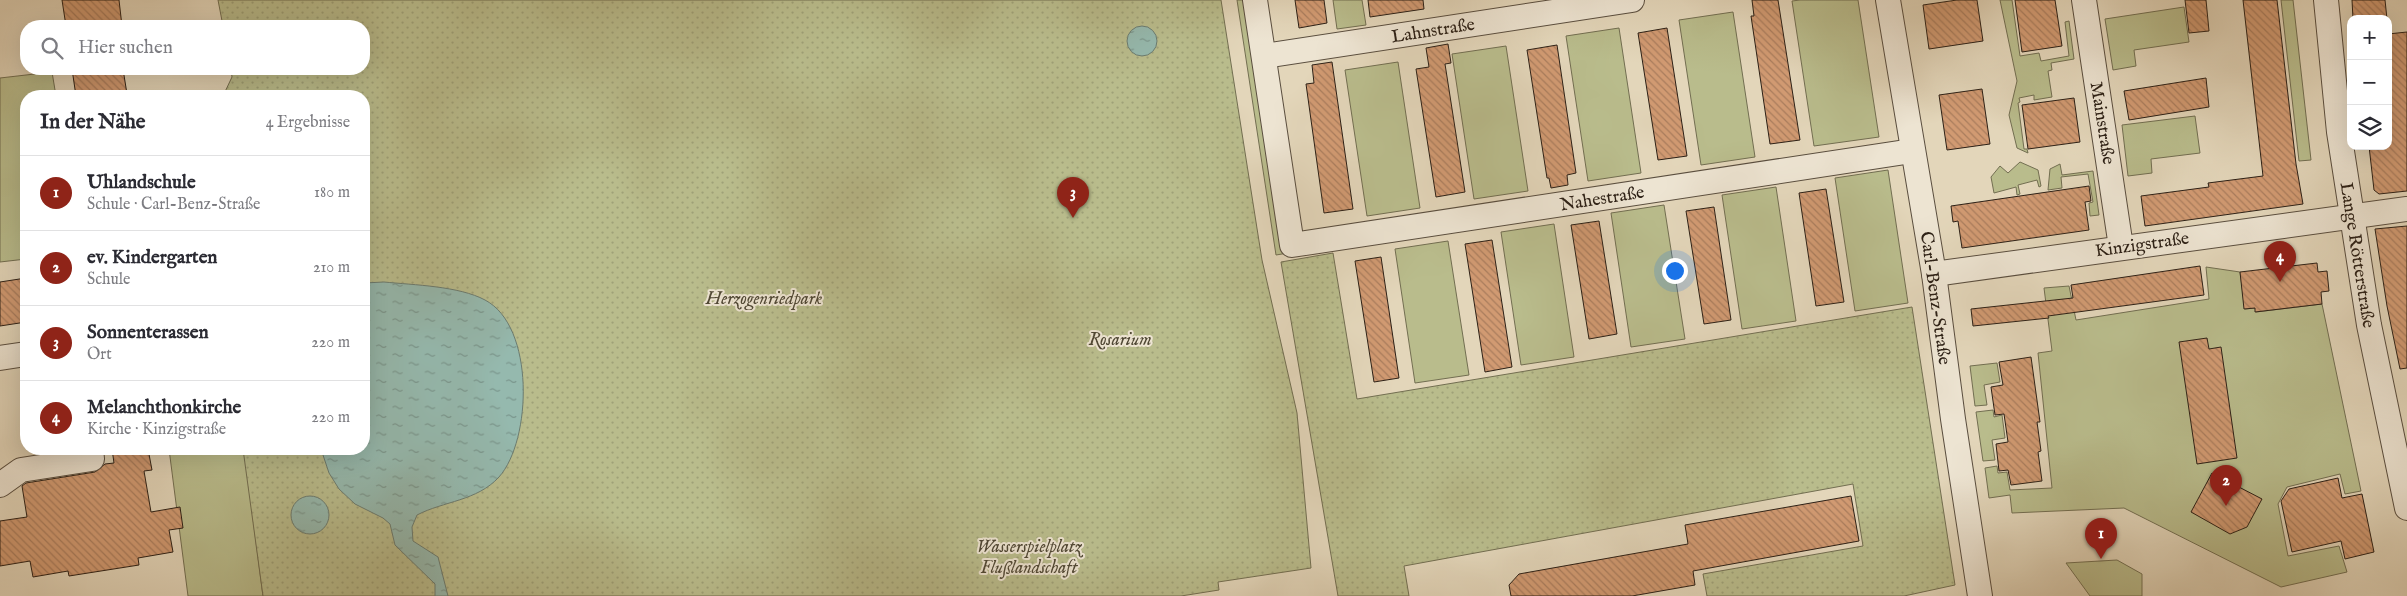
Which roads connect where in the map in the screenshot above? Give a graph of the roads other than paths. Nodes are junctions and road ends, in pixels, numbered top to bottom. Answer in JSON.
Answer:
{"nodes":[{"id":1,"x":1255,"y":0,"type":"edge"},
{"id":2,"x":1632,"y":0,"type":"edge"},
{"id":3,"x":1888,"y":0,"type":"edge"},
{"id":4,"x":2084,"y":0,"type":"edge"},
{"id":5,"x":2326,"y":0,"type":"edge"},
{"id":6,"x":1264,"y":56,"type":"junction"},
{"id":7,"x":1912,"y":151,"type":"junction"},
{"id":8,"x":2407,"y":209,"type":"edge"},
{"id":9,"x":2351,"y":215,"type":"junction"},
{"id":10,"x":2121,"y":247,"type":"junction"},
{"id":11,"x":1934,"y":274,"type":"junction"},
{"id":12,"x":20,"y":355,"type":"edge"},
{"id":13,"x":0,"y":358,"type":"edge"},
{"id":14,"x":91,"y":455,"type":"edge"},
{"id":15,"x":0,"y":485,"type":"edge"},
{"id":16,"x":2407,"y":508,"type":"edge"},
{"id":17,"x":1980,"y":596,"type":"edge"}],
"edges":[{"from":1,"to":6,"type":"street"},
{"from":2,"to":6,"type":"street","name":"Lahnstraße"},
{"from":3,"to":7,"type":"street","name":"Carl-Benz-Straße"},
{"from":4,"to":10,"type":"street","name":"Mainstraße"},
{"from":5,"to":9,"type":"street","name":"Lange Rötterstraße"},
{"from":6,"to":7,"type":"street","name":"Nahestraße"},
{"from":7,"to":11,"type":"street","name":"Carl-Benz-Straße"},
{"from":8,"to":9,"type":"street","name":"Kinzigstraße"},
{"from":9,"to":10,"type":"street","name":"Kinzigstraße"},
{"from":9,"to":16,"type":"street","name":"Lange Rötterstraße"},
{"from":10,"to":11,"type":"street","name":"Kinzigstraße"},
{"from":11,"to":17,"type":"street","name":"Carl-Benz-Straße"},
{"from":12,"to":13,"type":"street"},
{"from":14,"to":15,"type":"street"}]}
